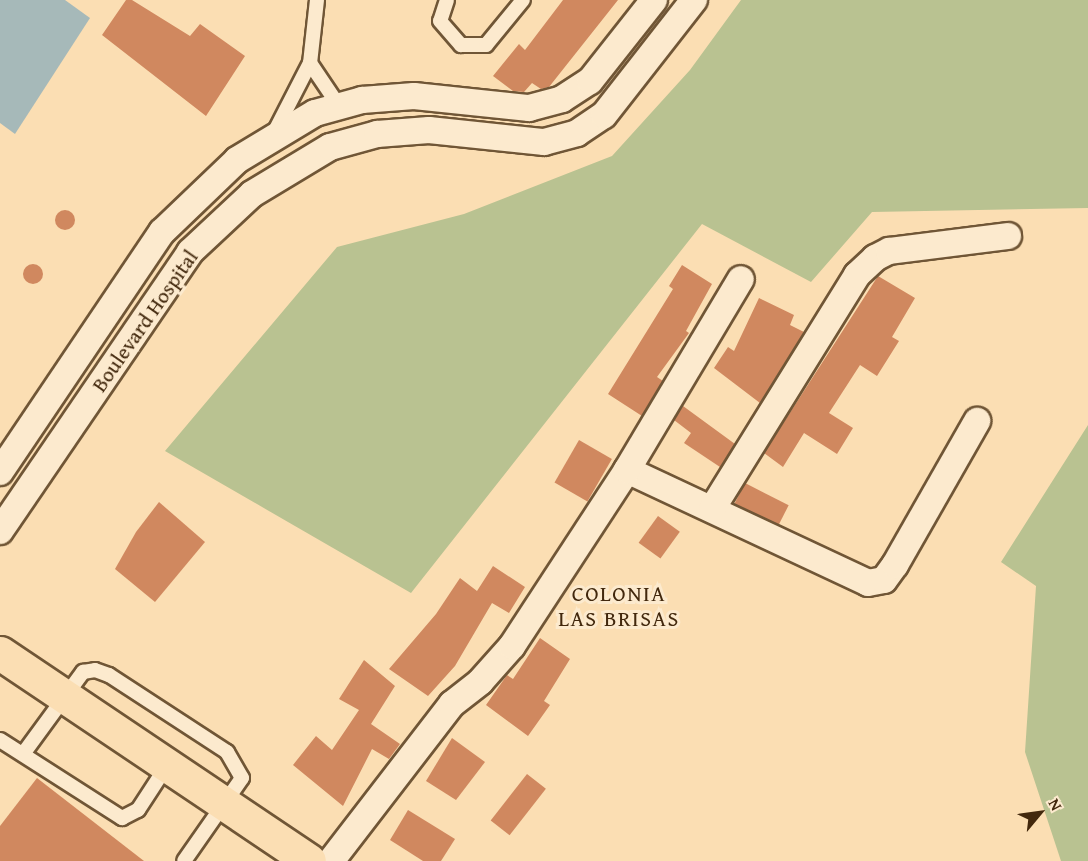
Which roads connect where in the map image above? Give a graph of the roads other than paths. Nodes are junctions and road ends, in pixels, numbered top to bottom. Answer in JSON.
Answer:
{"nodes":[{"id":1,"x":317,"y":0,"type":"edge"},
{"id":2,"x":447,"y":0,"type":"edge"},
{"id":3,"x":523,"y":0,"type":"edge"},
{"id":4,"x":654,"y":0,"type":"edge"},
{"id":5,"x":694,"y":0,"type":"edge"},
{"id":6,"x":310,"y":63,"type":"junction"},
{"id":7,"x":339,"y":106,"type":"junction"},
{"id":8,"x":273,"y":135,"type":"junction"},
{"id":9,"x":1008,"y":236,"type":"dead end"},
{"id":10,"x":741,"y":279,"type":"dead end"},
{"id":11,"x":977,"y":421,"type":"dead end"},
{"id":12,"x":627,"y":470,"type":"junction"},
{"id":13,"x":0,"y":472,"type":"edge"},
{"id":14,"x":712,"y":509,"type":"junction"},
{"id":15,"x":0,"y":531,"type":"edge"},
{"id":16,"x":3,"y":661,"type":"edge"},
{"id":17,"x":62,"y":696,"type":"junction"},
{"id":18,"x":0,"y":740,"type":"edge"},
{"id":19,"x":22,"y":754,"type":"junction"},
{"id":20,"x":165,"y":766,"type":"junction"},
{"id":21,"x":224,"y":807,"type":"junction"},
{"id":22,"x":184,"y":861,"type":"edge"},
{"id":23,"x":309,"y":861,"type":"edge"},
{"id":24,"x":332,"y":861,"type":"edge"}],
"edges":[{"from":1,"to":6,"type":"lane"},
{"from":2,"to":3,"type":"lane"},
{"from":4,"to":7,"type":"street","name":"Boulevard Hospital"},
{"from":5,"to":15,"type":"street","name":"Boulevard Hospital"},
{"from":6,"to":7,"type":"lane"},
{"from":6,"to":8,"type":"lane"},
{"from":7,"to":8,"type":"street","name":"Boulevard Hospital"},
{"from":8,"to":13,"type":"street","name":"Boulevard Hospital"},
{"from":9,"to":14,"type":"street"},
{"from":10,"to":12,"type":"street"},
{"from":11,"to":14,"type":"street"},
{"from":12,"to":14,"type":"street"},
{"from":12,"to":24,"type":"street"},
{"from":16,"to":17,"type":"main road"},
{"from":17,"to":19,"type":"lane"},
{"from":17,"to":20,"type":"main road"},
{"from":17,"to":21,"type":"lane"},
{"from":18,"to":19,"type":"lane"},
{"from":19,"to":20,"type":"lane"},
{"from":20,"to":21,"type":"main road"},
{"from":21,"to":22,"type":"lane"},
{"from":21,"to":23,"type":"main road"}]}
